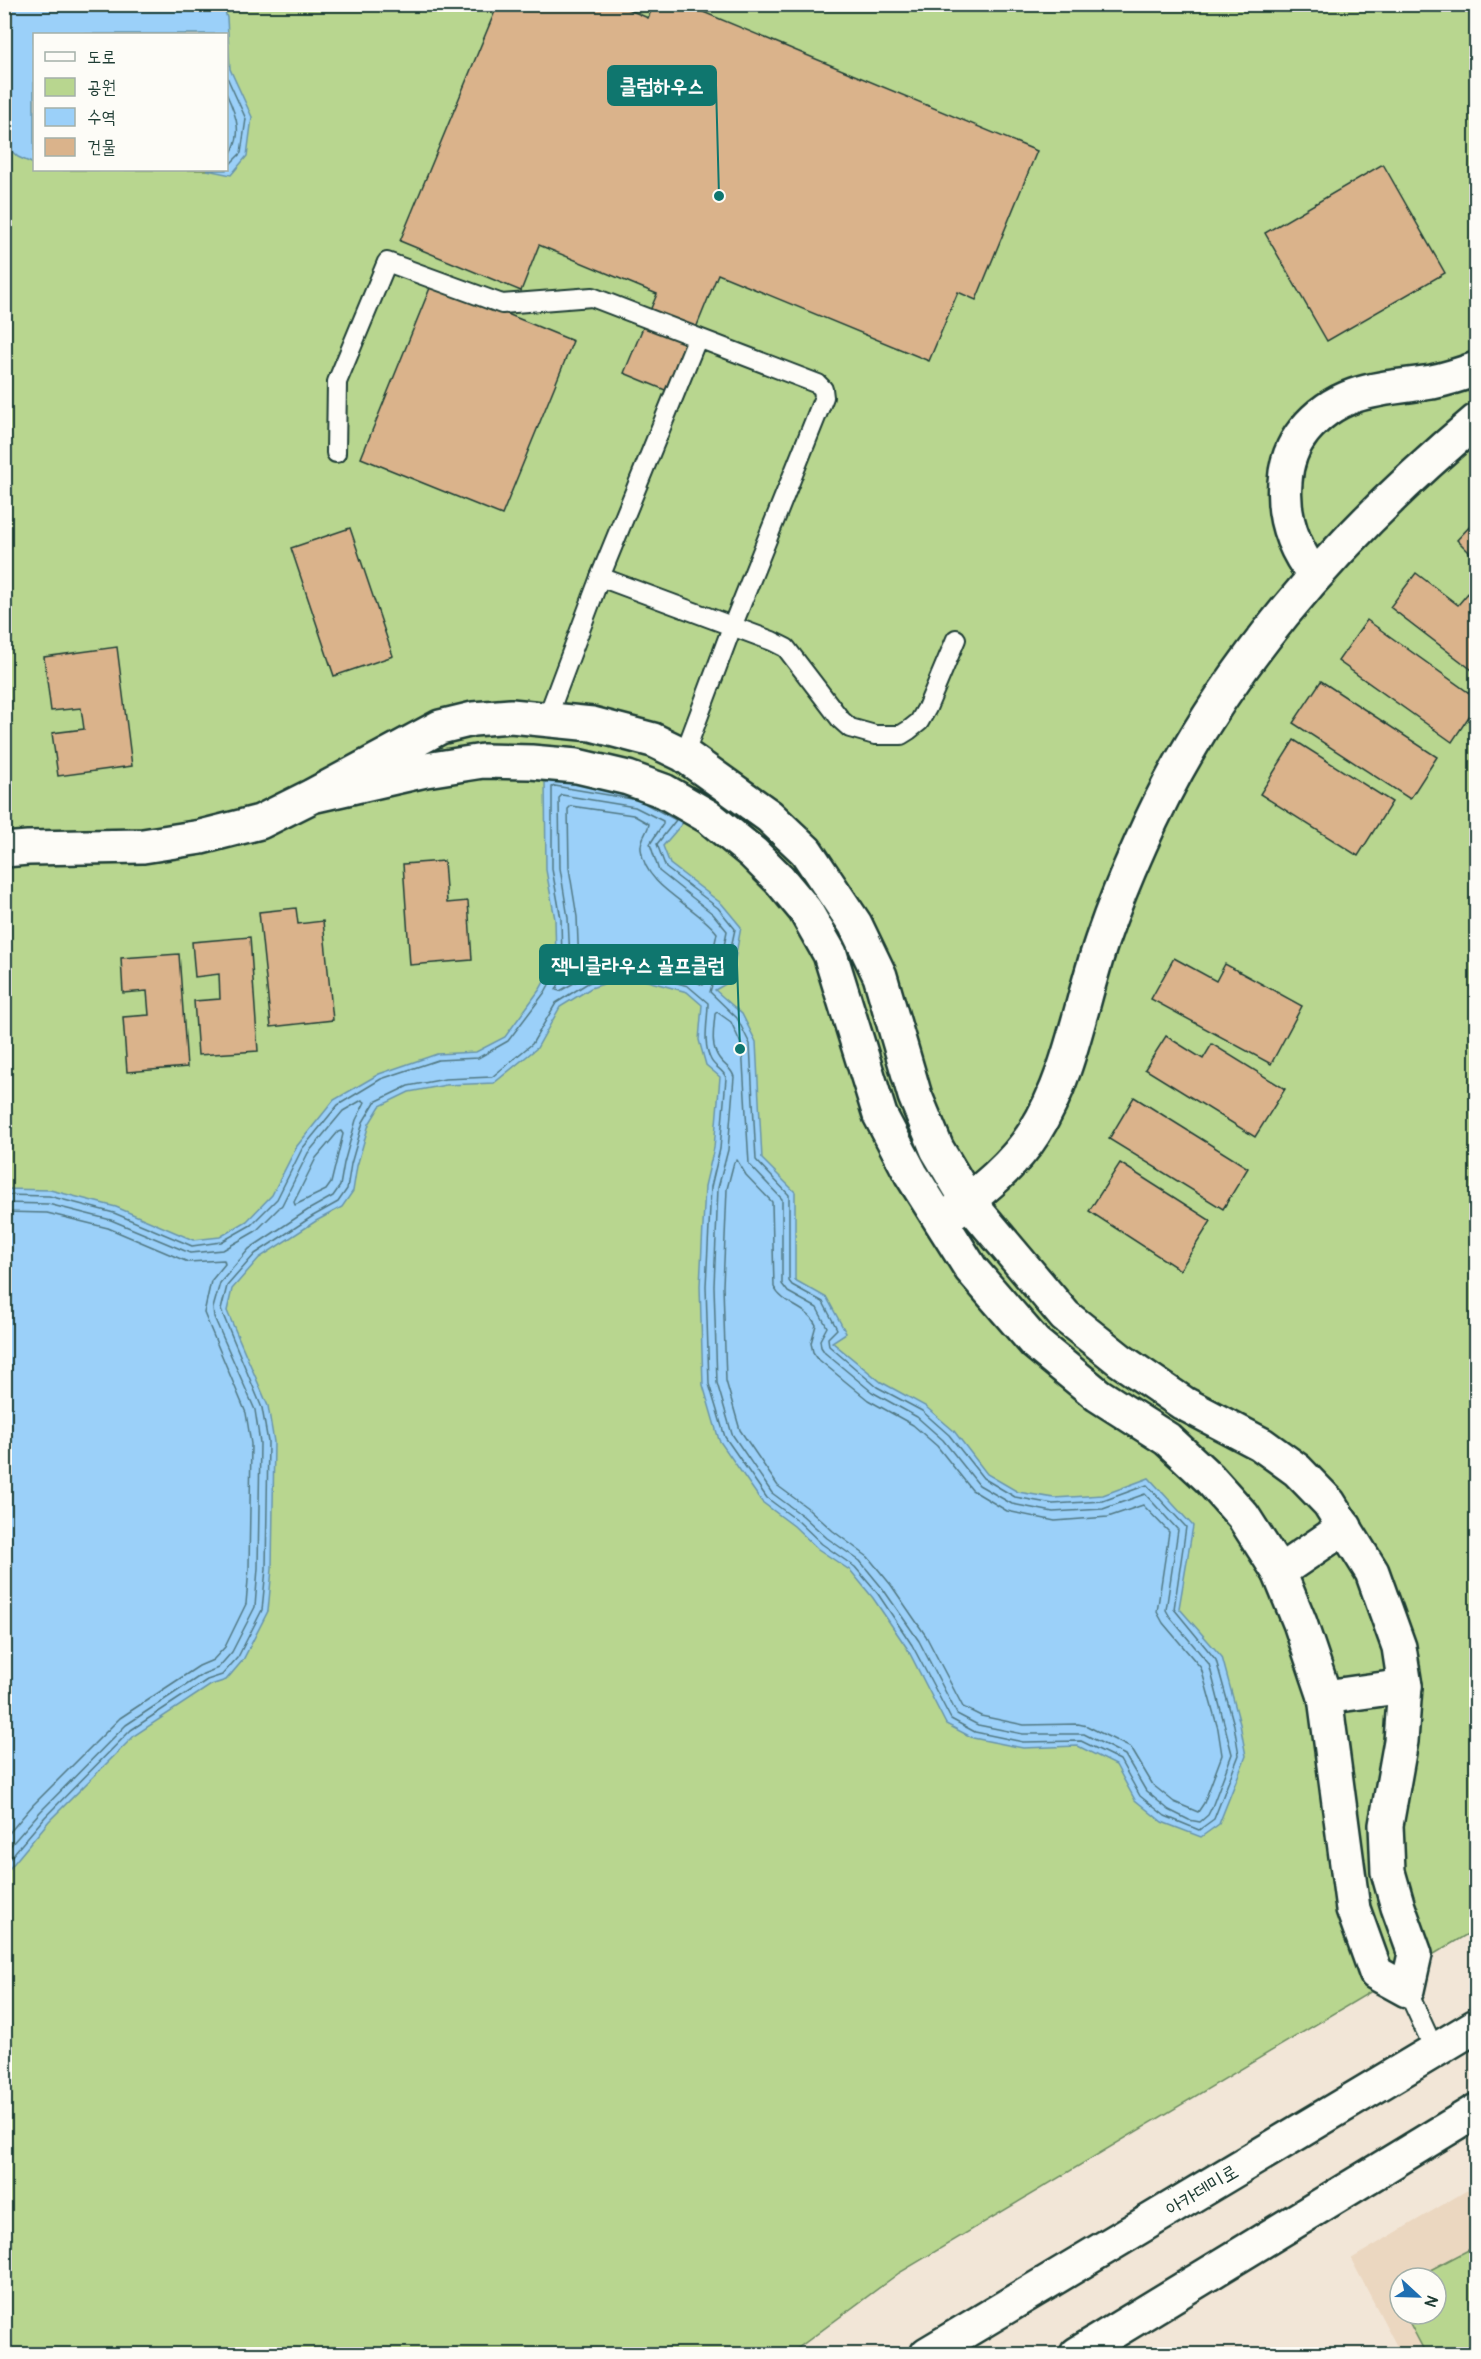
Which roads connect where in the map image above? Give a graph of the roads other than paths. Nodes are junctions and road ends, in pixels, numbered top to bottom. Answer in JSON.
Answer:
{"nodes":[{"id":1,"x":697,"y":339,"type":"junction"},
{"id":2,"x":1476,"y":369,"type":"edge"},
{"id":3,"x":1476,"y":421,"type":"edge"},
{"id":4,"x":336,"y":453,"type":"dead end"},
{"id":5,"x":1315,"y":576,"type":"junction"},
{"id":6,"x":600,"y":577,"type":"junction"},
{"id":7,"x":732,"y":627,"type":"junction"},
{"id":8,"x":956,"y":639,"type":"dead end"},
{"id":9,"x":547,"y":718,"type":"junction"},
{"id":10,"x":684,"y":755,"type":"junction"},
{"id":11,"x":531,"y":762,"type":"junction"},
{"id":12,"x":664,"y":791,"type":"junction"},
{"id":13,"x":312,"y":796,"type":"junction"},
{"id":14,"x":12,"y":847,"type":"edge"},
{"id":15,"x":968,"y":1201,"type":"junction"},
{"id":16,"x":940,"y":1222,"type":"junction"},
{"id":17,"x":1345,"y":1527,"type":"junction"},
{"id":18,"x":1279,"y":1572,"type":"junction"},
{"id":19,"x":1405,"y":1686,"type":"junction"},
{"id":20,"x":1325,"y":1697,"type":"junction"},
{"id":21,"x":1407,"y":1990,"type":"junction"},
{"id":22,"x":1476,"y":2026,"type":"edge"},
{"id":23,"x":1434,"y":2051,"type":"junction"},
{"id":24,"x":1476,"y":2111,"type":"edge"},
{"id":25,"x":927,"y":2355,"type":"edge"},
{"id":26,"x":1077,"y":2355,"type":"edge"}],
"edges":[{"from":1,"to":4,"type":"lane"},
{"from":1,"to":6,"type":"lane"},
{"from":1,"to":7,"type":"lane"},
{"from":2,"to":5,"type":"street"},
{"from":3,"to":5,"type":"street"},
{"from":5,"to":15,"type":"street"},
{"from":6,"to":7,"type":"lane"},
{"from":6,"to":9,"type":"lane"},
{"from":7,"to":8,"type":"lane"},
{"from":7,"to":10,"type":"lane"},
{"from":9,"to":10,"type":"street"},
{"from":9,"to":11,"type":"street"},
{"from":9,"to":13,"type":"street"},
{"from":10,"to":12,"type":"street"},
{"from":10,"to":15,"type":"street"},
{"from":11,"to":12,"type":"street"},
{"from":11,"to":13,"type":"street"},
{"from":12,"to":16,"type":"street"},
{"from":13,"to":14,"type":"street"},
{"from":15,"to":16,"type":"street"},
{"from":15,"to":17,"type":"street"},
{"from":16,"to":18,"type":"street"},
{"from":17,"to":18,"type":"street"},
{"from":17,"to":19,"type":"street"},
{"from":18,"to":20,"type":"street"},
{"from":19,"to":20,"type":"street"},
{"from":19,"to":21,"type":"street"},
{"from":20,"to":21,"type":"street"},
{"from":21,"to":23,"type":"lane"},
{"from":22,"to":23,"type":"street","name":"아카데미로"},
{"from":23,"to":25,"type":"street","name":"아카데미로"},
{"from":24,"to":26,"type":"street"}]}
